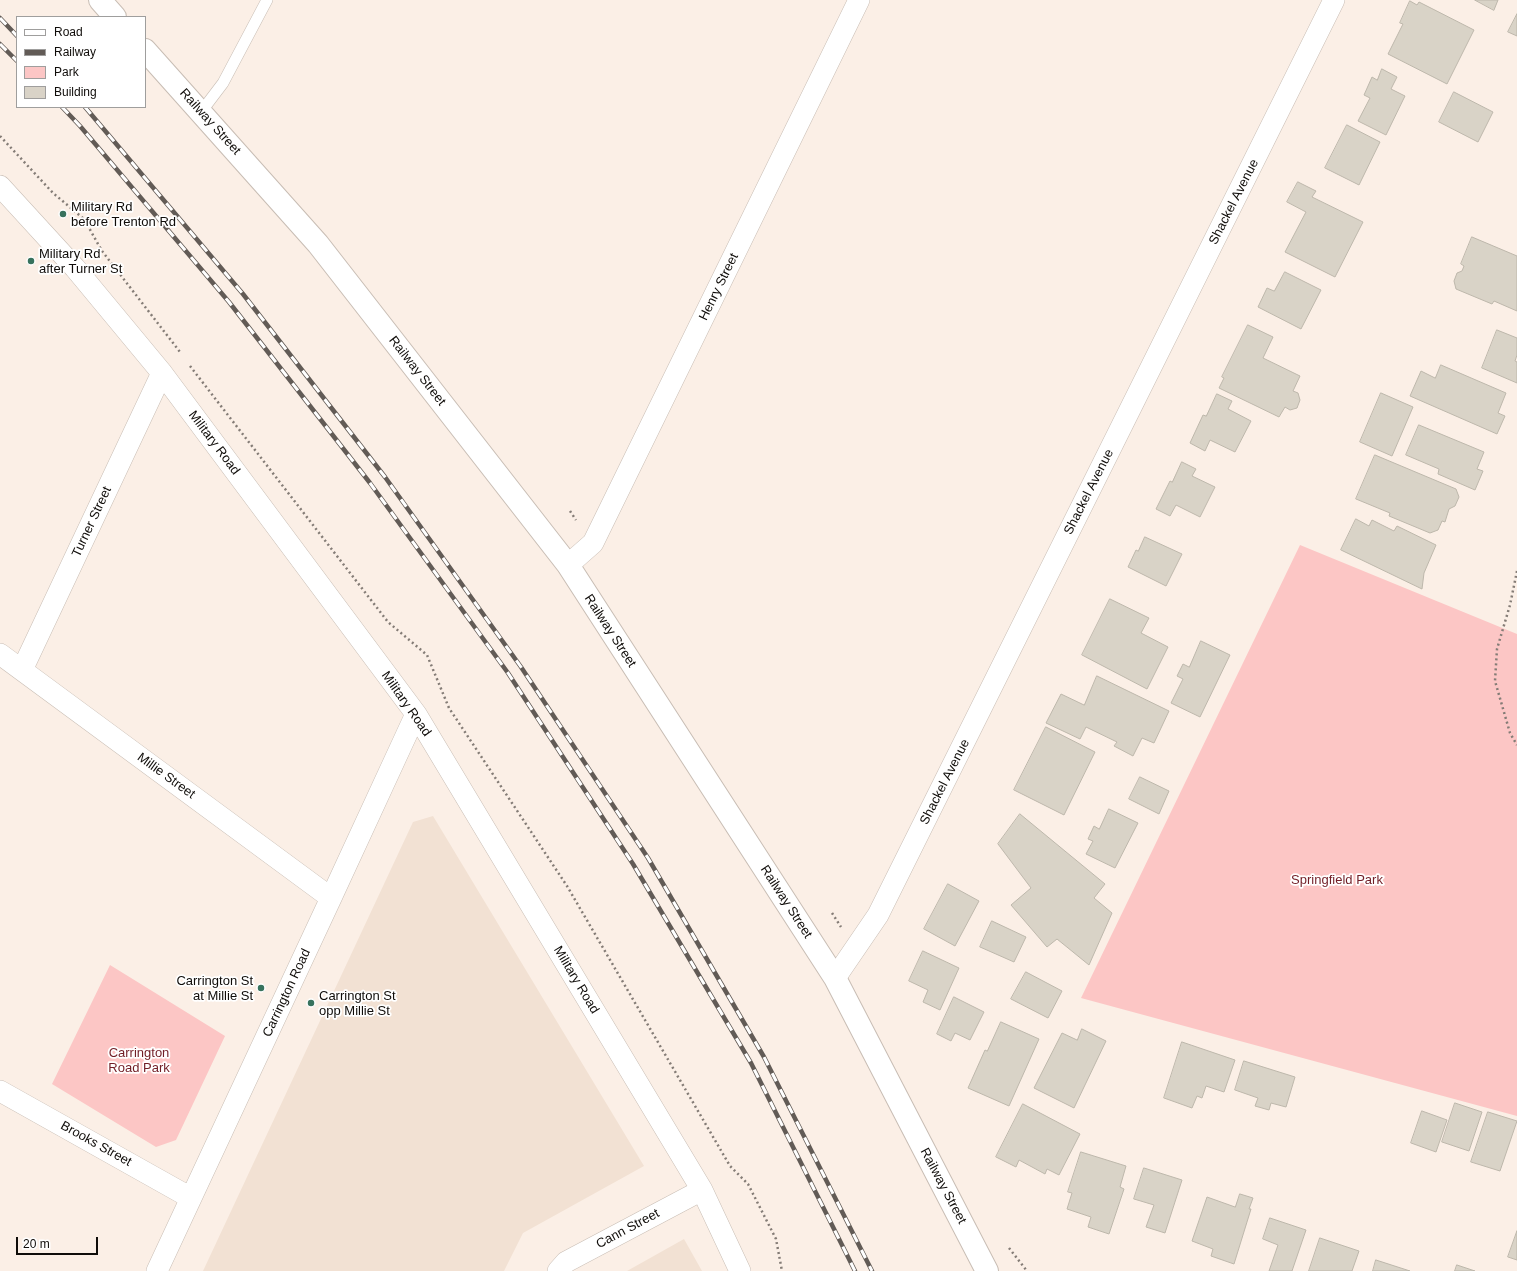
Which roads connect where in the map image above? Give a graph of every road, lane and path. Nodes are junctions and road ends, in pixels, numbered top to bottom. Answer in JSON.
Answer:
{"nodes":[{"id":1,"x":100,"y":0,"type":"edge"},
{"id":2,"x":267,"y":0,"type":"edge"},
{"id":3,"x":859,"y":0,"type":"edge"},
{"id":4,"x":1334,"y":0,"type":"edge"},
{"id":5,"x":114,"y":16,"type":"edge"},
{"id":6,"x":146,"y":51,"type":"edge"},
{"id":7,"x":201,"y":112,"type":"junction"},
{"id":8,"x":0,"y":186,"type":"edge"},
{"id":9,"x":162,"y":373,"type":"junction"},
{"id":10,"x":568,"y":566,"type":"junction"},
{"id":11,"x":1517,"y":571,"type":"edge"},
{"id":12,"x":0,"y":654,"type":"edge"},
{"id":13,"x":22,"y":670,"type":"junction"},
{"id":14,"x":416,"y":714,"type":"junction"},
{"id":15,"x":1517,"y":745,"type":"edge"},
{"id":16,"x":331,"y":898,"type":"junction"},
{"id":17,"x":835,"y":978,"type":"junction"},
{"id":18,"x":0,"y":1091,"type":"edge"},
{"id":19,"x":702,"y":1190,"type":"junction"},
{"id":20,"x":191,"y":1198,"type":"junction"},
{"id":21,"x":1009,"y":1248,"type":"dead end"},
{"id":22,"x":157,"y":1271,"type":"edge"},
{"id":23,"x":558,"y":1271,"type":"edge"},
{"id":24,"x":740,"y":1271,"type":"edge"},
{"id":25,"x":987,"y":1271,"type":"edge"},
{"id":26,"x":1027,"y":1271,"type":"edge"}],
"edges":[{"from":1,"to":5,"type":"main road"},
{"from":2,"to":7,"type":"lane"},
{"from":3,"to":10,"type":"street","name":"Henry Street"},
{"from":4,"to":17,"type":"street","name":"Shackel Avenue"},
{"from":6,"to":7,"type":"main road","name":"Railway Street"},
{"from":7,"to":10,"type":"main road","name":"Railway Street"},
{"from":8,"to":9,"type":"street","name":"Military Road"},
{"from":9,"to":13,"type":"street","name":"Turner Street"},
{"from":9,"to":14,"type":"street","name":"Military Road"},
{"from":10,"to":17,"type":"main road","name":"Railway Street"},
{"from":11,"to":15,"type":"path"},
{"from":12,"to":13,"type":"street","name":"Millie Street"},
{"from":13,"to":16,"type":"street","name":"Millie Street"},
{"from":14,"to":16,"type":"street","name":"Carrington Road"},
{"from":14,"to":19,"type":"street","name":"Military Road"},
{"from":16,"to":20,"type":"street","name":"Carrington Road"},
{"from":17,"to":25,"type":"main road","name":"Railway Street"},
{"from":18,"to":20,"type":"street","name":"Brooks Street"},
{"from":19,"to":23,"type":"street","name":"Cann Street"},
{"from":19,"to":24,"type":"street","name":"Military Road"},
{"from":20,"to":22,"type":"street","name":"Carrington Road"},
{"from":21,"to":26,"type":"path"}]}
